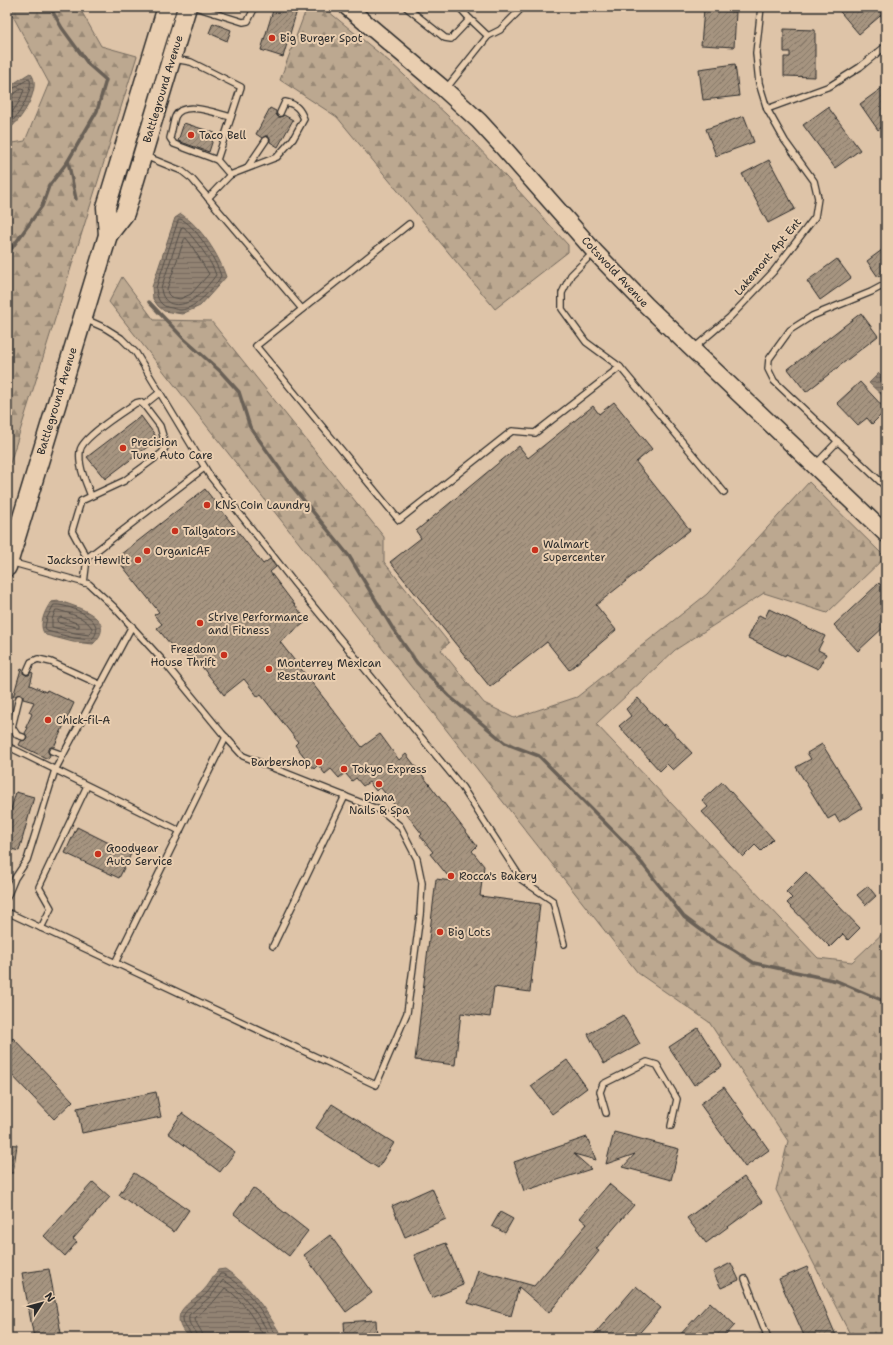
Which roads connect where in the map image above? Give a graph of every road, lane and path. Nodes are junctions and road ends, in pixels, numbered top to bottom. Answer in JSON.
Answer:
{"nodes":[{"id":1,"x":166,"y":7,"type":"edge"},
{"id":2,"x":187,"y":7,"type":"edge"},
{"id":3,"x":195,"y":7,"type":"edge"},
{"id":4,"x":255,"y":7,"type":"edge"},
{"id":5,"x":347,"y":7,"type":"edge"},
{"id":6,"x":406,"y":7,"type":"edge"},
{"id":7,"x":459,"y":7,"type":"edge"},
{"id":8,"x":521,"y":7,"type":"edge"},
{"id":9,"x":761,"y":7,"type":"edge"},
{"id":10,"x":470,"y":19,"type":"junction"},
{"id":11,"x":488,"y":36,"type":"junction"},
{"id":12,"x":886,"y":46,"type":"edge"},
{"id":13,"x":172,"y":59,"type":"junction"},
{"id":14,"x":445,"y":90,"type":"junction"},
{"id":15,"x":767,"y":109,"type":"junction"},
{"id":16,"x":280,"y":113,"type":"dead end"},
{"id":17,"x":134,"y":115,"type":"junction"},
{"id":18,"x":231,"y":117,"type":"junction"},
{"id":19,"x":266,"y":140,"type":"dead end"},
{"id":20,"x":143,"y":155,"type":"junction"},
{"id":21,"x":217,"y":160,"type":"junction"},
{"id":22,"x":246,"y":168,"type":"junction"},
{"id":23,"x":230,"y":175,"type":"junction"},
{"id":24,"x":208,"y":198,"type":"junction"},
{"id":25,"x":409,"y":224,"type":"dead end"},
{"id":26,"x":108,"y":235,"type":"junction"},
{"id":27,"x":595,"y":252,"type":"junction"},
{"id":28,"x":886,"y":284,"type":"edge"},
{"id":29,"x":302,"y":309,"type":"junction"},
{"id":30,"x":83,"y":318,"type":"junction"},
{"id":31,"x":693,"y":350,"type":"junction"},
{"id":32,"x":620,"y":367,"type":"junction"},
{"id":33,"x":159,"y":393,"type":"junction"},
{"id":34,"x":144,"y":405,"type":"junction"},
{"id":35,"x":838,"y":441,"type":"junction"},
{"id":36,"x":814,"y":466,"type":"junction"},
{"id":37,"x":204,"y":468,"type":"junction"},
{"id":38,"x":886,"y":486,"type":"edge"},
{"id":39,"x":724,"y":492,"type":"dead end"},
{"id":40,"x":91,"y":496,"type":"junction"},
{"id":41,"x":886,"y":534,"type":"edge"},
{"id":42,"x":87,"y":558,"type":"junction"},
{"id":43,"x":8,"y":563,"type":"edge"},
{"id":44,"x":84,"y":583,"type":"junction"},
{"id":45,"x":132,"y":626,"type":"junction"},
{"id":46,"x":27,"y":671,"type":"dead end"},
{"id":47,"x":100,"y":685,"type":"junction"},
{"id":48,"x":19,"y":698,"type":"dead end"},
{"id":49,"x":23,"y":737,"type":"dead end"},
{"id":50,"x":226,"y":737,"type":"junction"},
{"id":51,"x":7,"y":746,"type":"edge"},
{"id":52,"x":52,"y":751,"type":"dead end"},
{"id":53,"x":63,"y":755,"type":"junction"},
{"id":54,"x":55,"y":770,"type":"junction"},
{"id":55,"x":87,"y":786,"type":"junction"},
{"id":56,"x":345,"y":796,"type":"junction"},
{"id":57,"x":180,"y":831,"type":"junction"},
{"id":58,"x":7,"y":897,"type":"edge"},
{"id":59,"x":7,"y":912,"type":"edge"},
{"id":60,"x":41,"y":928,"type":"junction"},
{"id":61,"x":564,"y":944,"type":"dead end"},
{"id":62,"x":273,"y":946,"type":"dead end"},
{"id":63,"x":115,"y":963,"type":"junction"},
{"id":64,"x":606,"y":1113,"type":"dead end"},
{"id":65,"x":671,"y":1126,"type":"dead end"},
{"id":66,"x":745,"y":1279,"type":"dead end"},
{"id":67,"x":767,"y":1337,"type":"edge"},
{"id":68,"x":761,"y":1338,"type":"edge"}],
"edges":[{"from":1,"to":17,"type":"main road","name":"Battleground Avenue"},
{"from":2,"to":13,"type":"main road","name":"Battleground Avenue"},
{"from":3,"to":4,"type":"lane"},
{"from":5,"to":14,"type":"street","name":"Cotswold Avenue"},
{"from":6,"to":10,"type":"lane"},
{"from":7,"to":10,"type":"lane"},
{"from":8,"to":11,"type":"lane"},
{"from":9,"to":15,"type":"lane","name":"Lakemont Apt Ent"},
{"from":10,"to":11,"type":"lane"},
{"from":11,"to":14,"type":"lane"},
{"from":12,"to":15,"type":"lane"},
{"from":13,"to":18,"type":"lane"},
{"from":13,"to":20,"type":"main road","name":"Battleground Avenue"},
{"from":14,"to":27,"type":"street","name":"Cotswold Avenue"},
{"from":15,"to":31,"type":"lane","name":"Lakemont Apt Ent"},
{"from":16,"to":22,"type":"lane"},
{"from":17,"to":20,"type":"main road"},
{"from":17,"to":26,"type":"main road","name":"Battleground Avenue"},
{"from":18,"to":21,"type":"lane"},
{"from":18,"to":21,"type":"lane"},
{"from":19,"to":22,"type":"lane"},
{"from":20,"to":24,"type":"lane"},
{"from":20,"to":26,"type":"main road","name":"Battleground Avenue"},
{"from":21,"to":23,"type":"lane"},
{"from":22,"to":23,"type":"lane"},
{"from":23,"to":24,"type":"lane"},
{"from":24,"to":29,"type":"lane"},
{"from":25,"to":29,"type":"lane"},
{"from":26,"to":30,"type":"main road","name":"Battleground Avenue"},
{"from":27,"to":31,"type":"street","name":"Cotswold Avenue"},
{"from":27,"to":32,"type":"lane"},
{"from":28,"to":35,"type":"lane"},
{"from":29,"to":32,"type":"lane"},
{"from":30,"to":33,"type":"lane"},
{"from":30,"to":43,"type":"main road","name":"Battleground Avenue"},
{"from":31,"to":36,"type":"street","name":"Cotswold Avenue"},
{"from":32,"to":39,"type":"lane"},
{"from":33,"to":34,"type":"lane"},
{"from":33,"to":37,"type":"lane"},
{"from":34,"to":40,"type":"lane"},
{"from":34,"to":40,"type":"lane"},
{"from":35,"to":36,"type":"lane"},
{"from":35,"to":38,"type":"lane"},
{"from":36,"to":41,"type":"street","name":"Cotswold Avenue"},
{"from":37,"to":42,"type":"lane"},
{"from":37,"to":61,"type":"lane"},
{"from":40,"to":42,"type":"lane"},
{"from":42,"to":44,"type":"lane"},
{"from":43,"to":44,"type":"lane"},
{"from":44,"to":45,"type":"lane"},
{"from":45,"to":47,"type":"lane"},
{"from":45,"to":50,"type":"lane"},
{"from":46,"to":47,"type":"lane"},
{"from":47,"to":53,"type":"lane"},
{"from":48,"to":49,"type":"lane"},
{"from":50,"to":56,"type":"lane"},
{"from":50,"to":57,"type":"lane"},
{"from":51,"to":54,"type":"lane"},
{"from":52,"to":53,"type":"lane"},
{"from":53,"to":54,"type":"lane"},
{"from":54,"to":55,"type":"lane"},
{"from":54,"to":58,"type":"lane"},
{"from":55,"to":57,"type":"lane"},
{"from":55,"to":60,"type":"lane"},
{"from":56,"to":62,"type":"lane"},
{"from":56,"to":63,"type":"lane"},
{"from":57,"to":63,"type":"lane"},
{"from":59,"to":60,"type":"lane"},
{"from":60,"to":63,"type":"lane"},
{"from":64,"to":65,"type":"lane"},
{"from":66,"to":67,"type":"lane"},
{"from":67,"to":68,"type":"lane"}]}
